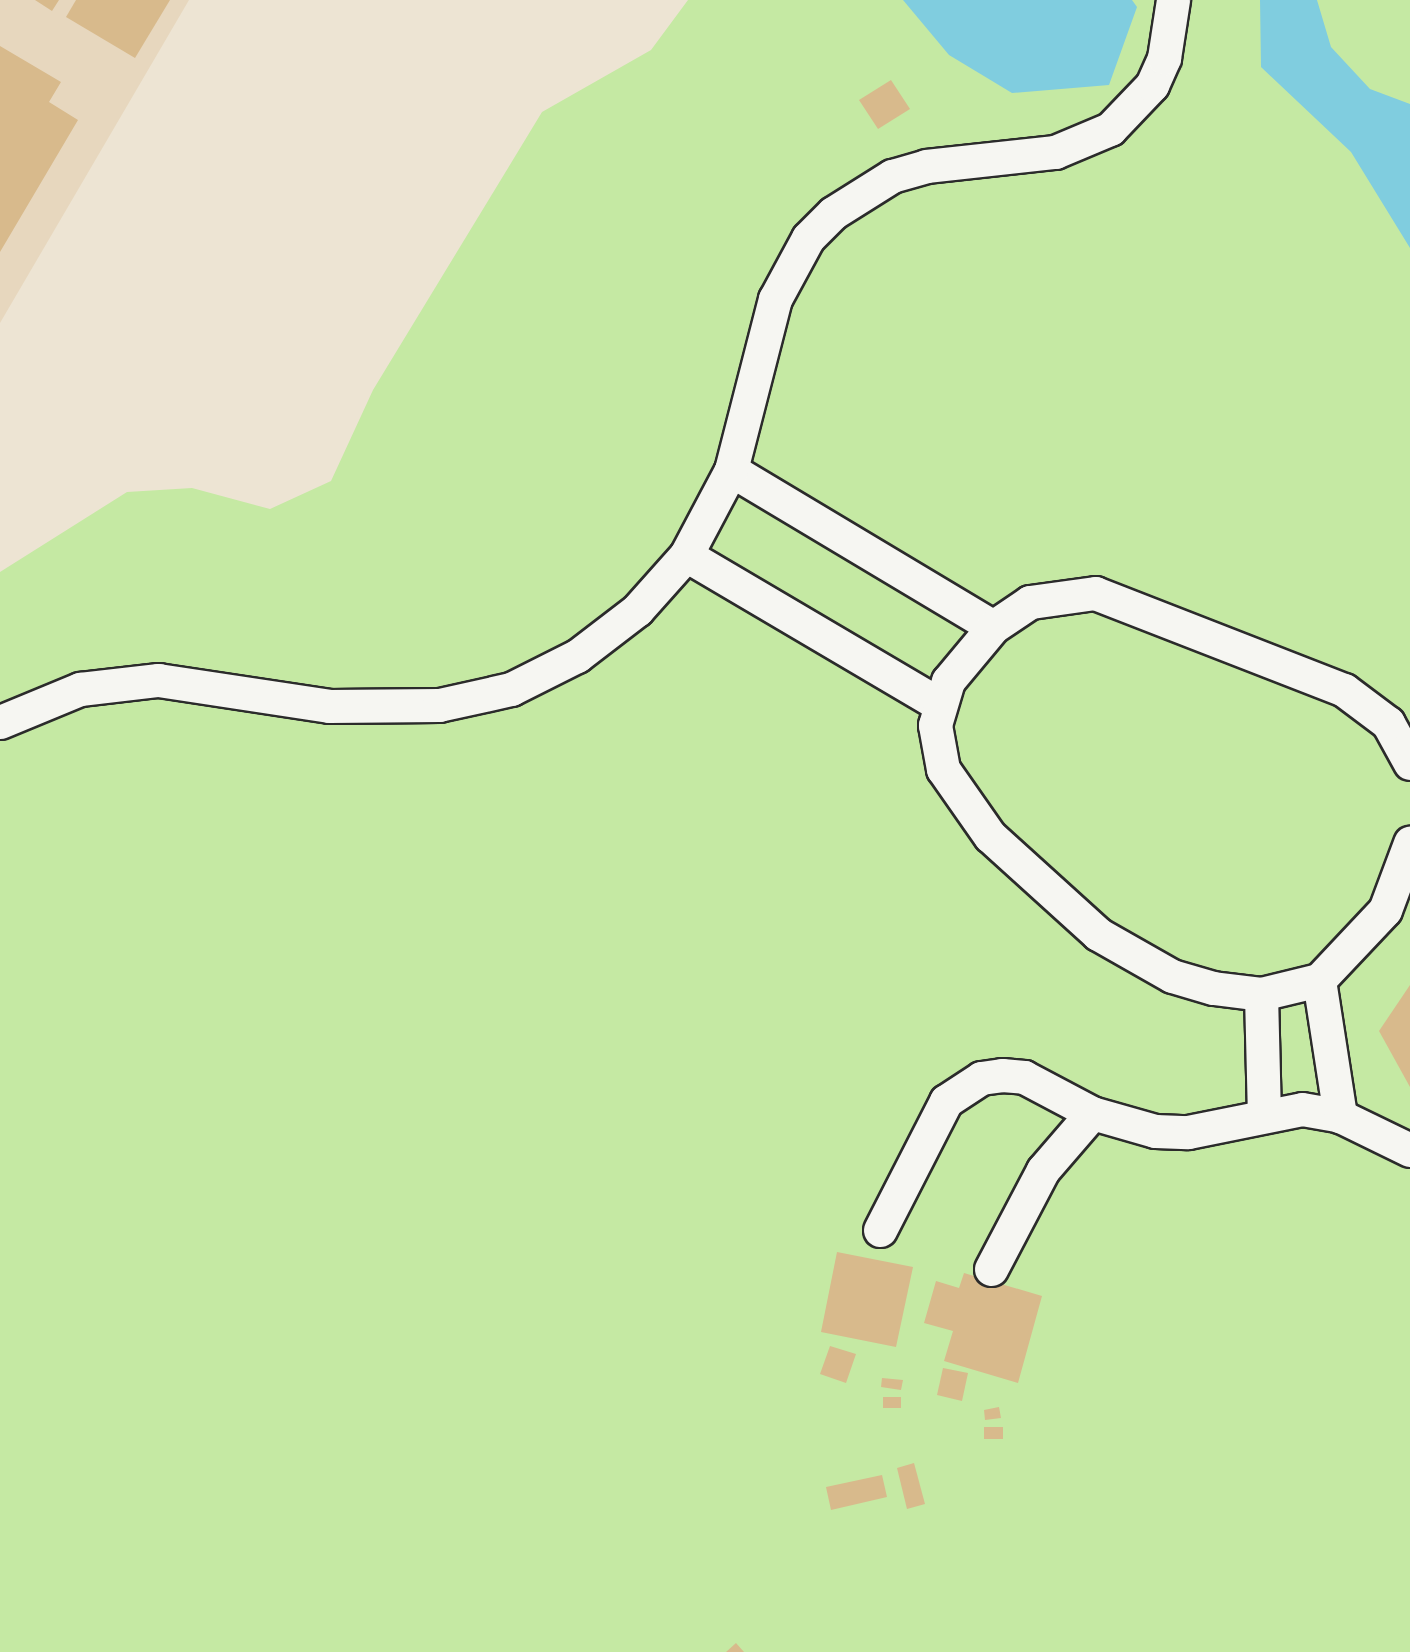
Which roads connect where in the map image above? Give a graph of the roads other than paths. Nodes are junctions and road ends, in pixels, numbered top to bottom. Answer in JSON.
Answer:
{"nodes":[{"id":1,"x":1172,"y":0,"type":"edge"},
{"id":2,"x":731,"y":470,"type":"junction"},
{"id":3,"x":686,"y":555,"type":"junction"},
{"id":4,"x":993,"y":626,"type":"junction"},
{"id":5,"x":937,"y":703,"type":"junction"},
{"id":6,"x":0,"y":722,"type":"edge"},
{"id":7,"x":1410,"y":764,"type":"edge"},
{"id":8,"x":1410,"y":843,"type":"edge"},
{"id":9,"x":1319,"y":980,"type":"junction"},
{"id":10,"x":1261,"y":994,"type":"junction"},
{"id":11,"x":1092,"y":1112,"type":"junction"},
{"id":12,"x":1264,"y":1115,"type":"junction"},
{"id":13,"x":1340,"y":1116,"type":"junction"},
{"id":14,"x":1410,"y":1150,"type":"edge"},
{"id":15,"x":880,"y":1230,"type":"dead end"},
{"id":16,"x":990,"y":1269,"type":"dead end"}],
"edges":[{"from":1,"to":2,"type":"street"},
{"from":2,"to":3,"type":"street"},
{"from":2,"to":4,"type":"street"},
{"from":3,"to":5,"type":"street"},
{"from":3,"to":6,"type":"street"},
{"from":4,"to":5,"type":"street"},
{"from":4,"to":7,"type":"street"},
{"from":5,"to":10,"type":"street"},
{"from":8,"to":9,"type":"street"},
{"from":9,"to":10,"type":"street"},
{"from":9,"to":13,"type":"street"},
{"from":10,"to":12,"type":"street"},
{"from":11,"to":12,"type":"street"},
{"from":11,"to":15,"type":"street"},
{"from":11,"to":16,"type":"street"},
{"from":12,"to":13,"type":"street"},
{"from":13,"to":14,"type":"street"}]}
